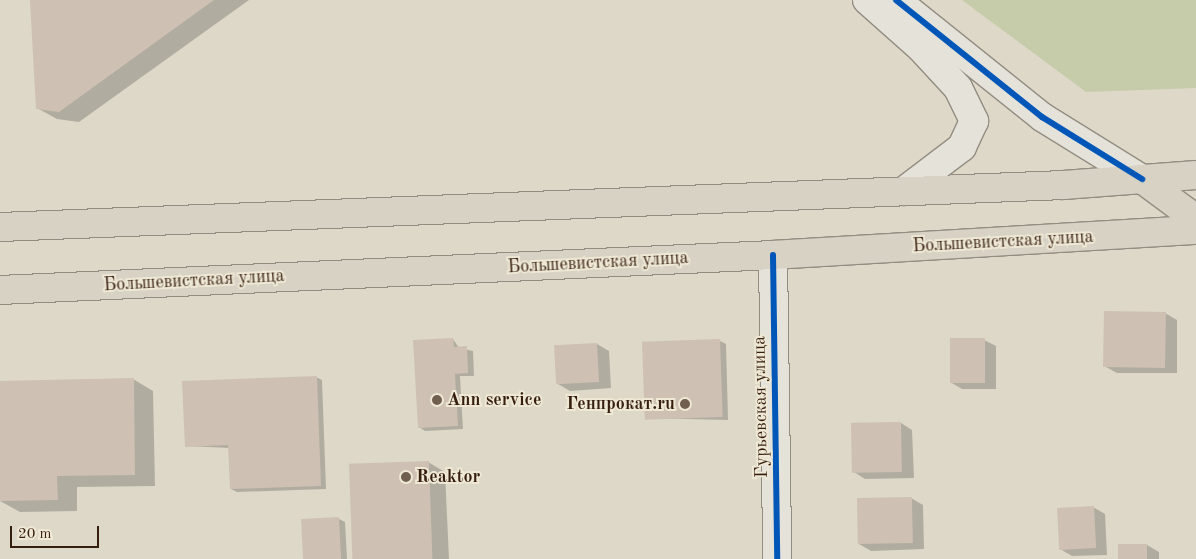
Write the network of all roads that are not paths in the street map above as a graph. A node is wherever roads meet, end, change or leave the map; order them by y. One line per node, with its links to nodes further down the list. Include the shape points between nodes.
1 (866, 0): 5 (street, via 921,48 958,88 974,121 962,147 944,166)
2 (896, 0): 4 (street, via 1042,117)
3 (1196, 174): 4 (main road)
4 (1142, 179): 5 (main road); 6 (main road)
5 (904, 191): 7 (main road)
6 (1196, 219)
7 (0, 228)
8 (1196, 230): 9 (main road, Большевистская улица)
9 (773, 255): 10 (main road, Большевистская улица); 11 (street, Гурьевская улица)
10 (0, 290)
11 (777, 559)

